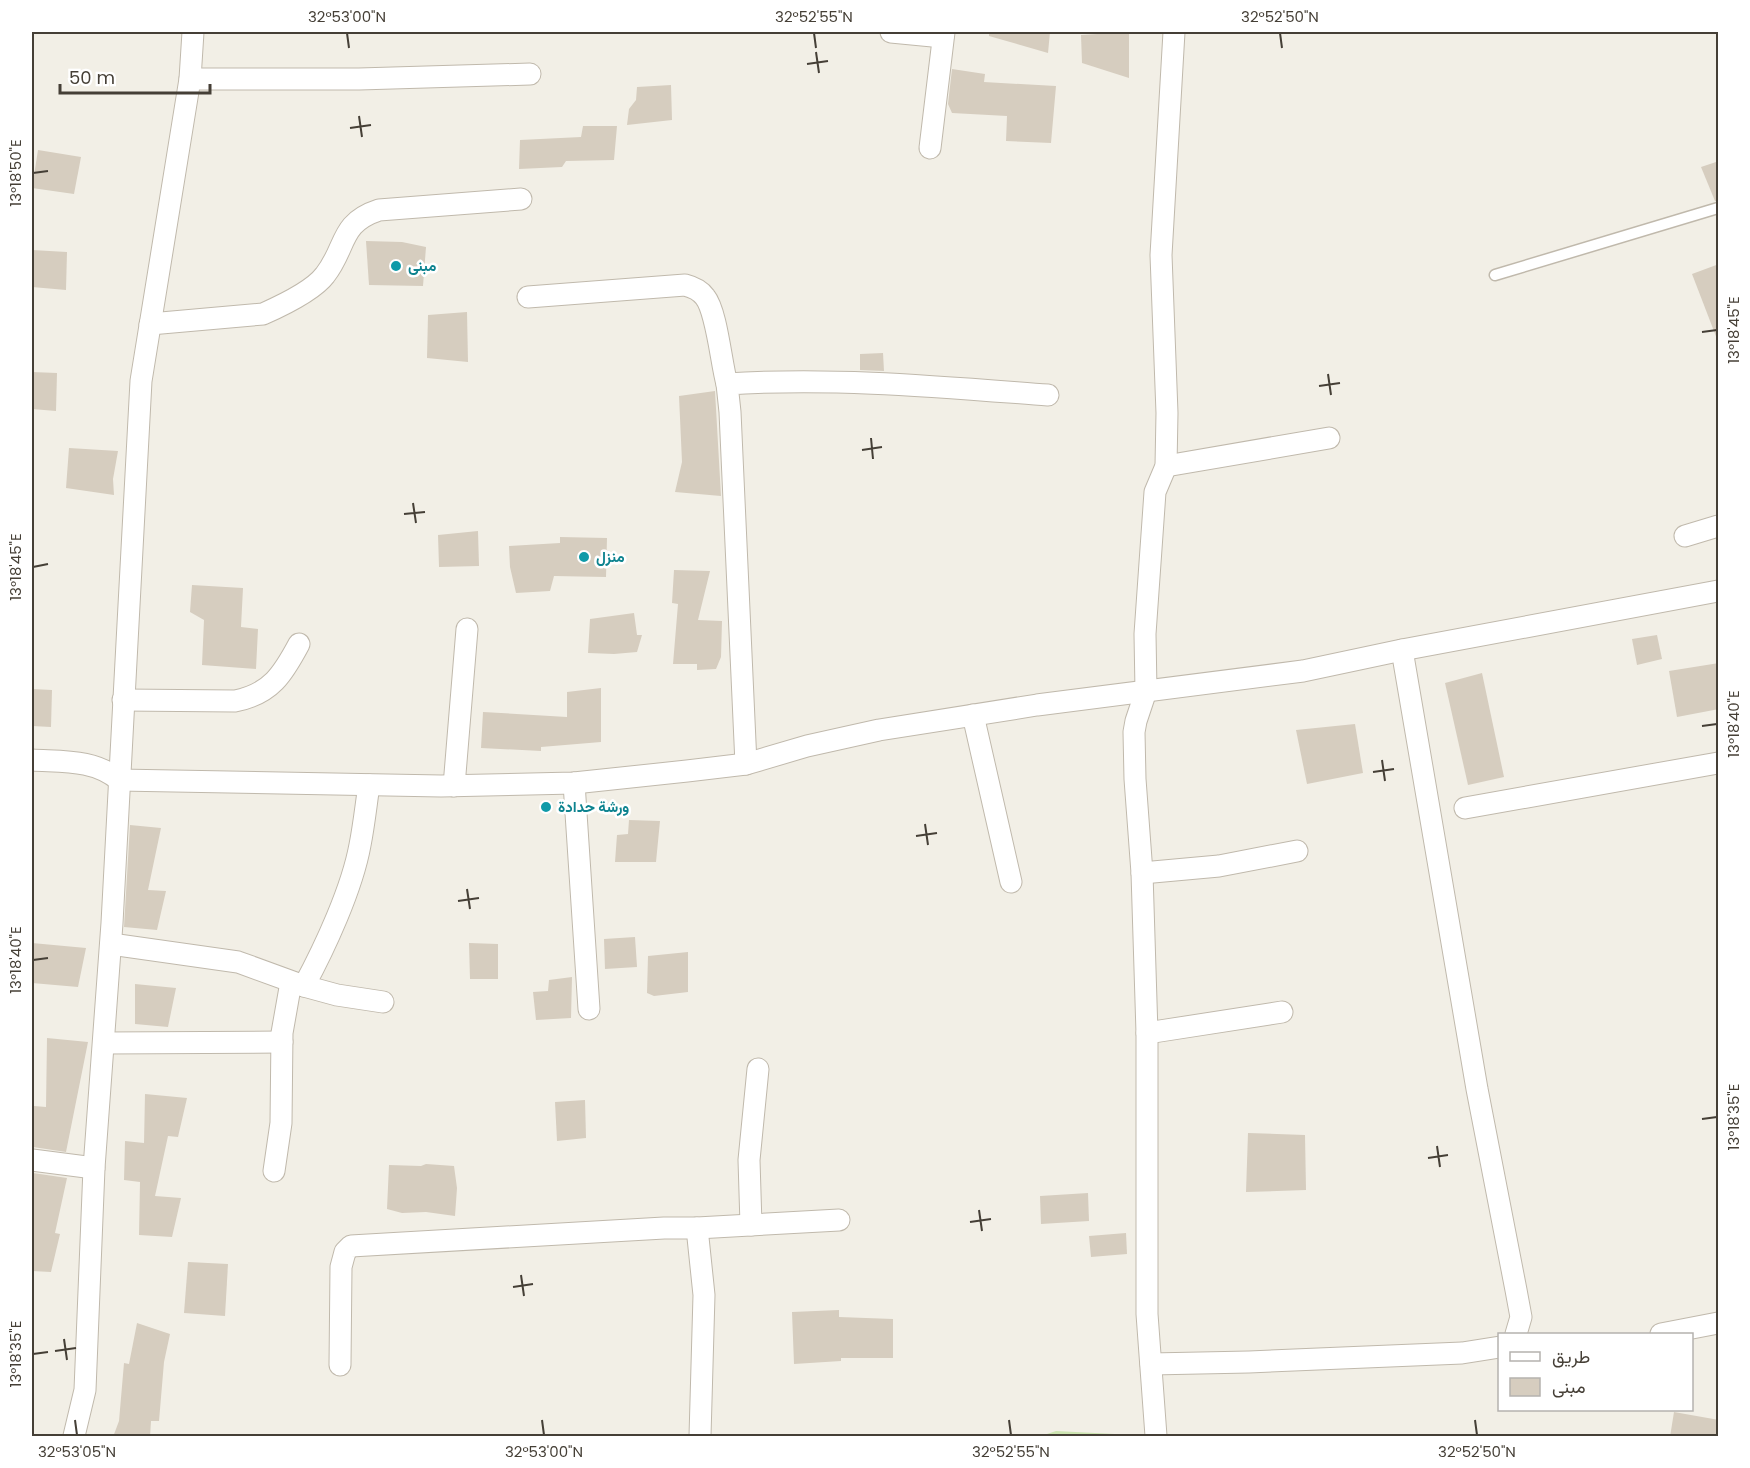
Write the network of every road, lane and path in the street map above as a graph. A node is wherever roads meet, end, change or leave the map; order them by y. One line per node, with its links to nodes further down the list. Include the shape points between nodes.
1 (193, 32): 6 (street)
2 (891, 32): 4 (street)
3 (1174, 32): 16 (street, via 1161,255)
4 (943, 34): 7 (street)
5 (530, 74): 6 (street)
6 (190, 79): 12 (street)
7 (930, 148)
8 (521, 199): 12 (street, via 379,210 364,215 347,232 324,276 278,307 263,314)
9 (1719, 208): 10 (lane)
10 (1495, 275)
11 (528, 297): 13 (street, via 693,287 709,303)
12 (150, 324): 24 (street, via 141,381)
13 (727, 384): 14 (street, via 768,381 917,385); 28 (street)
14 (1048, 395)
15 (1329, 438): 16 (street)
16 (1166, 466): 23 (street, via 1155,492 1145,634)
17 (1719, 526): 18 (street)
18 (1685, 536)
19 (1719, 591): 22 (street)
20 (467, 629): 32 (street)
21 (299, 644): 24 (street, via 272,686 244,699)
22 (1402, 650): 23 (street, via 1304,671); 53 (street, via 1473,1066 1521,1317)
23 (1146, 691): 25 (street); 35 (street, via 1134,732)
24 (123, 700): 29 (street)
25 (973, 715): 28 (street, via 879,730); 36 (street)
26 (32, 760): 29 (street, via 88,764 107,770)
27 (1719, 763): 33 (street)
28 (746, 764): 30 (street)
29 (119, 780): 31 (street); 37 (street)
30 (574, 783): 32 (street); 40 (street)
31 (369, 785): 32 (street); 38 (street, via 360,847 349,882 328,936)
32 (454, 786)
33 (1465, 808)
34 (1297, 851): 35 (street, via 1219,866)
35 (1142, 873): 42 (street)
36 (1011, 882)
37 (111, 944): 38 (street, via 238,962); 44 (street)
38 (297, 984): 39 (street); 43 (street)
39 (383, 1002)
40 (589, 1009)
41 (1282, 1012): 42 (street)
42 (1147, 1033): 56 (street, via 1147,1314)
43 (282, 1042): 44 (street); 48 (street, via 281,1123)
44 (104, 1043): 47 (street)
45 (758, 1069): 50 (street, via 749,1161)
46 (32, 1160): 47 (street)
47 (94, 1168): 58 (street, via 85,1390)
48 (274, 1171)
49 (840, 1220): 50 (street)
50 (751, 1225): 51 (street)
51 (697, 1228): 57 (street, via 351,1246 341,1267); 59 (street, via 704,1295)
52 (1719, 1323): 54 (street)
53 (1517, 1333)
54 (1671, 1333)
55 (1498, 1347): 56 (street, via 1462,1353)
56 (1151, 1364): 60 (street)
57 (340, 1365)
58 (74, 1437)
59 (700, 1437)
60 (1156, 1437)

